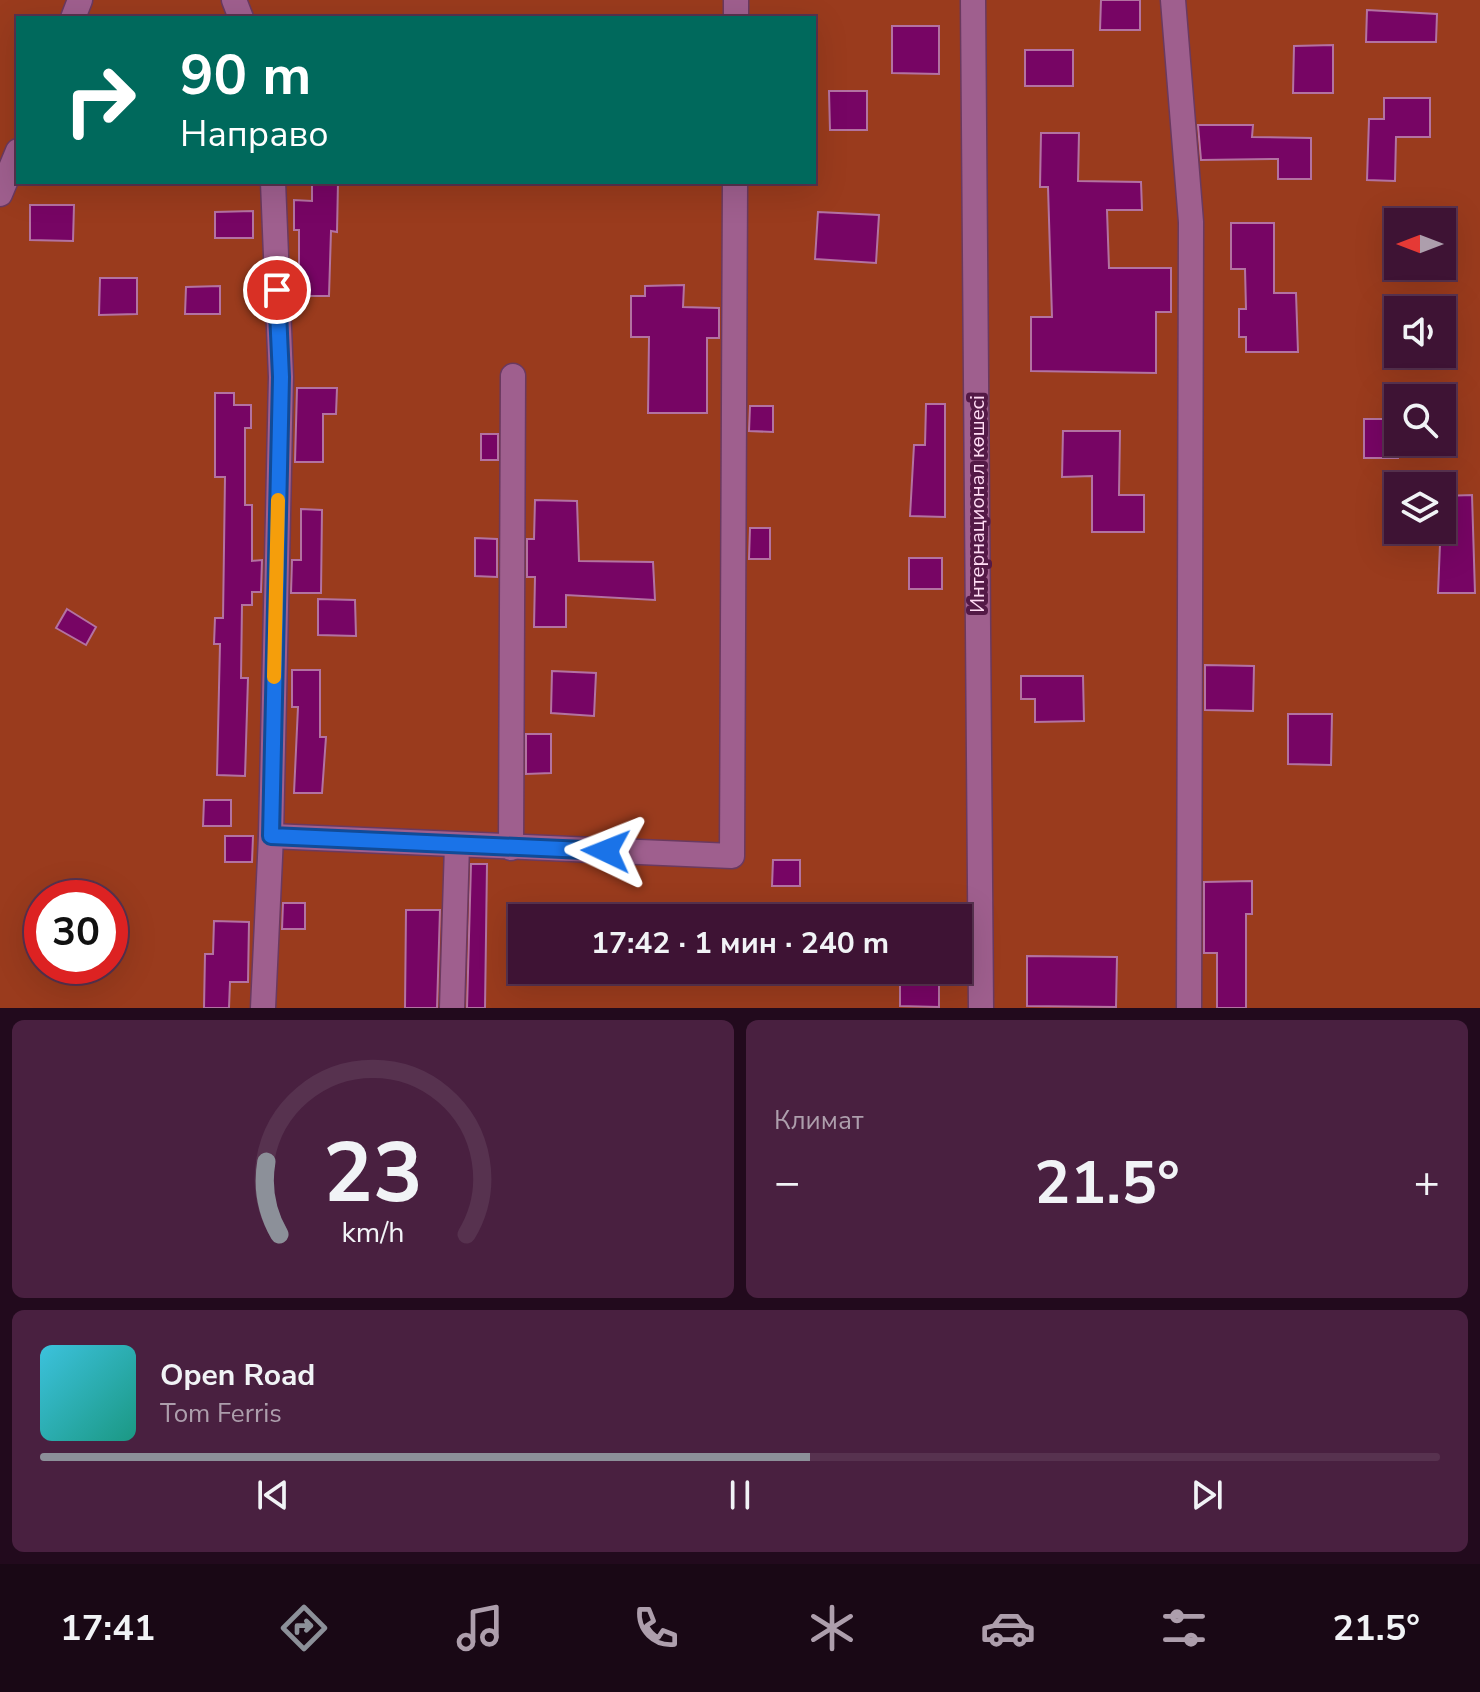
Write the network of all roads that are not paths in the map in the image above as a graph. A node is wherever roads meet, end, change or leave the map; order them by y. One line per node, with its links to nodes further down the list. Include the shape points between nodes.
1 (973, 0): 13 (street, Интернационал көшесі)
2 (1173, 0): 14 (street, via 1191,222)
3 (16, 156): 6 (street)
4 (273, 184): 8 (street, via 281,377)
5 (735, 184): 10 (street, via 732,856)
6 (0, 194)
7 (513, 376): 10 (street)
8 (271, 836): 9 (street); 11 (street)
9 (457, 845): 10 (street); 12 (street)
10 (511, 848)
11 (263, 1008)
12 (452, 1008)
13 (981, 1008)
14 (1189, 1008)

